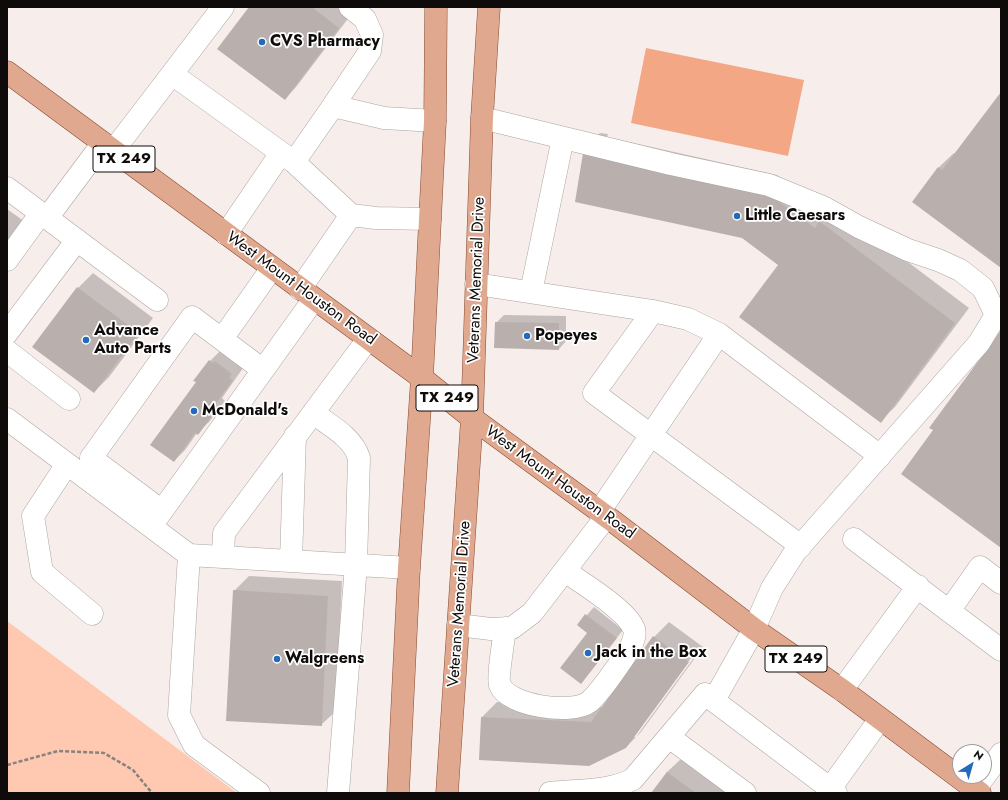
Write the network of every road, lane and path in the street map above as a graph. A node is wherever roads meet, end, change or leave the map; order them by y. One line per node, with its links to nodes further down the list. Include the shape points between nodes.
1 (223, 7): 6 (lane)
2 (350, 7): 7 (lane, via 365,19 372,35 370,51)
3 (436, 7): 9 (main road)
4 (489, 7): 8 (main road, Veterans Memorial Drive)
5 (7, 72): 11 (main road, West Mount Houston Road / TX 249)
6 (172, 74): 11 (lane); 12 (lane)
7 (333, 106): 9 (lane, via 384,118); 12 (lane)
8 (482, 118): 10 (lane); 21 (main road, Veterans Memorial Drive)
9 (435, 121): 16 (main road)
10 (563, 138): 22 (lane); 39 (lane, via 770,184 825,208 908,250 960,270 983,288 996,315 979,343)
11 (108, 147): 15 (lane); 17 (main road, West Mount Houston Road / TX 249)
12 (287, 158): 14 (lane); 17 (lane)
13 (7, 188): 15 (lane)
14 (351, 215): 16 (lane); 23 (lane)
15 (44, 216): 18 (lane); 19 (lane)
16 (430, 219): 32 (main road)
17 (226, 234): 20 (main road, West Mount Houston Road / TX 249)
18 (76, 240): 24 (lane); 26 (lane)
19 (7, 260)
20 (272, 268): 23 (main road, West Mount Houston Road / TX 249); 28 (lane)
21 (476, 284): 22 (lane); 35 (main road, Veterans Memorial Drive)
22 (531, 292): 25 (lane)
23 (307, 294): 29 (main road, West Mount Houston Road / TX 249); 31 (lane)
24 (157, 300)
25 (653, 311): 27 (lane, via 688,320); 38 (lane, via 594,393)
26 (7, 333)
27 (719, 334): 38 (lane); 39 (lane)
28 (222, 339): 31 (lane); 40 (lane, via 192,317)
29 (368, 339): 32 (main road, West Mount Houston Road / TX 249); 34 (lane)
30 (7, 351): 33 (lane)
31 (263, 370): 42 (lane)
32 (422, 378): 35 (main road, West Mount Houston Road / TX 249); 49 (main road)
33 (69, 399)
34 (313, 412): 37 (lane); 48 (lane, via 352,442 357,450 359,458)
35 (472, 418): 41 (main road, West Mount Houston Road / TX 249); 55 (main road, Veterans Memorial Drive)
36 (7, 419): 40 (lane)
37 (296, 436): 46 (lane, via 224,533); 47 (lane)
38 (651, 436): 41 (lane); 44 (lane)
39 (880, 456): 44 (lane)
40 (80, 465): 42 (lane); 54 (lane, via 32,516 42,572)
41 (603, 514): 50 (lane); 57 (main road, West Mount Houston Road / TX 249)
42 (157, 519): 45 (lane)
43 (854, 539): 52 (lane)
44 (801, 546): 57 (lane, via 772,588)
45 (189, 555): 46 (lane); 68 (lane, via 179,714 194,745)
46 (223, 557): 47 (lane)
47 (291, 561): 48 (lane)
48 (356, 565): 49 (lane); 69 (lane)
49 (409, 568): 70 (main road)
50 (565, 571): 56 (lane, via 532,613 512,628); 56 (lane, via 615,607 631,623 635,631 632,645 588,703 573,708 552,707 519,702 505,694 499,684)
51 (1001, 583): 53 (lane, via 980,567)
52 (918, 586): 53 (lane); 59 (lane)
53 (949, 611): 58 (lane)
54 (92, 614)
55 (458, 625): 56 (lane); 71 (main road, Veterans Memorial Drive)
56 (505, 628)
57 (754, 629): 59 (main road, West Mount Houston Road / TX 249); 60 (lane)
58 (1001, 650)
59 (842, 690): 61 (main road, West Mount Houston Road / TX 249)
60 (714, 700): 62 (lane, via 705,694); 66 (lane)
61 (880, 719): 65 (main road, West Mount Houston Road / TX 249); 66 (lane)
62 (669, 737): 72 (lane, via 633,779 622,785); 73 (lane)
63 (1001, 754): 65 (lane)
64 (7, 765): 67 (path, via 58,750 104,753 133,770)
65 (972, 790)
66 (831, 792)
67 (152, 793)
68 (259, 793)
69 (338, 793)
70 (398, 793)
71 (447, 793)
72 (550, 793)
73 (745, 793)

